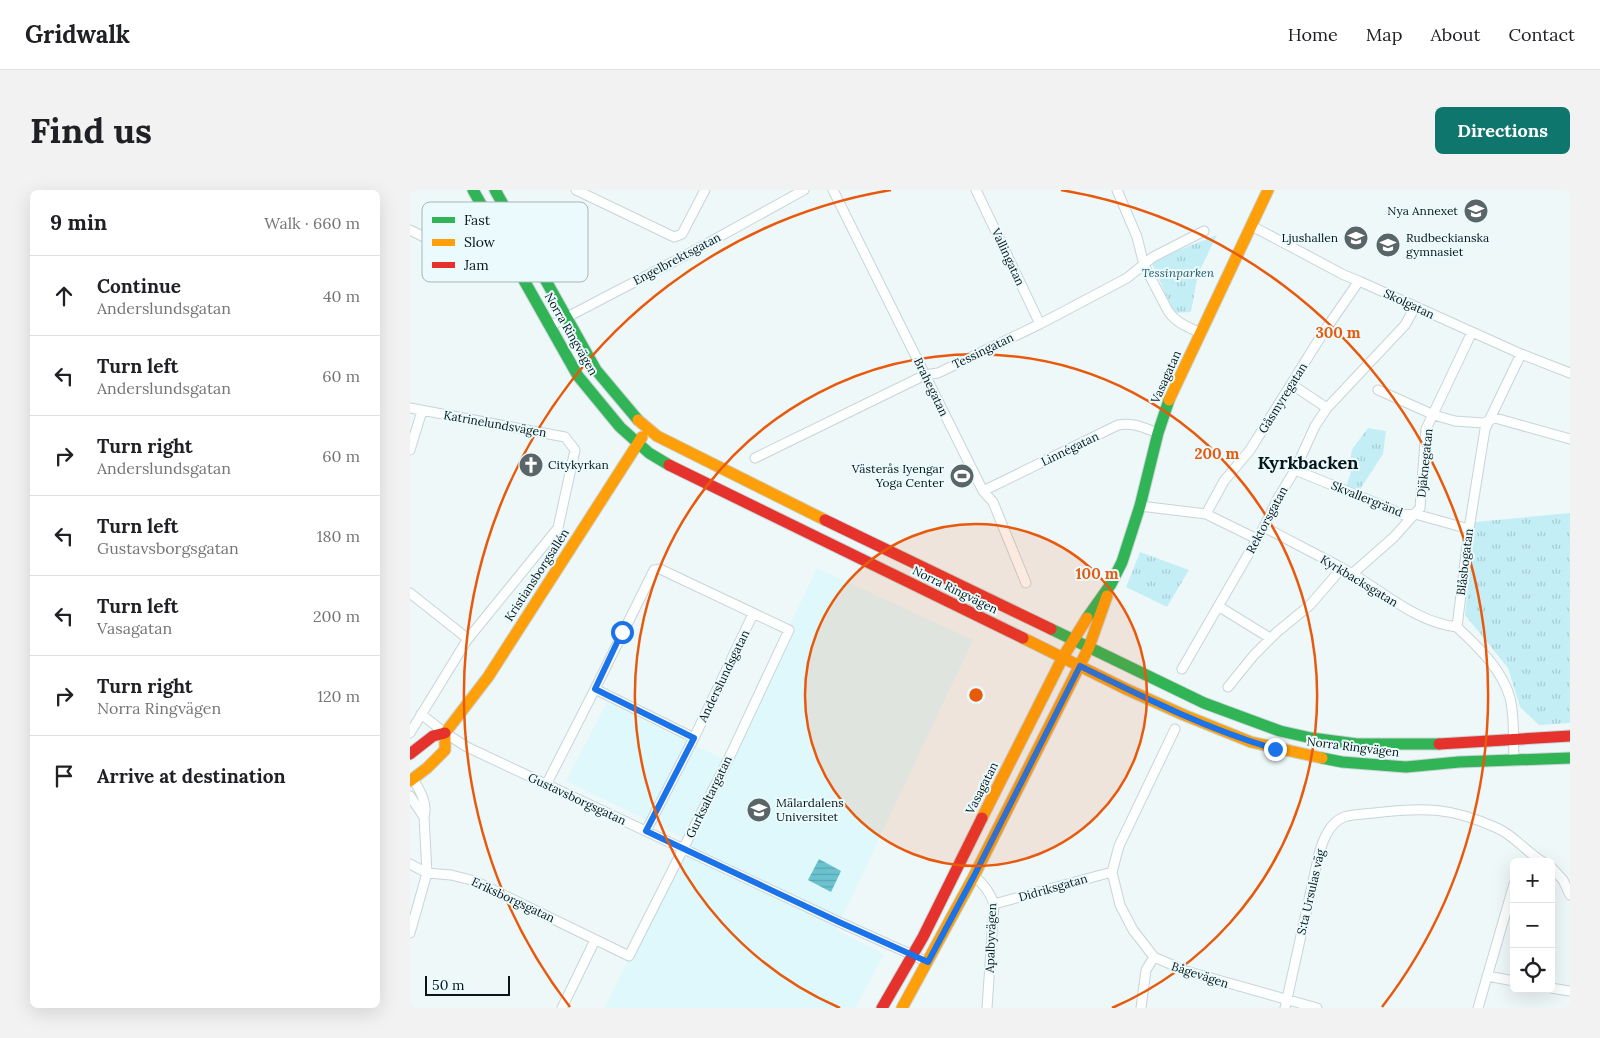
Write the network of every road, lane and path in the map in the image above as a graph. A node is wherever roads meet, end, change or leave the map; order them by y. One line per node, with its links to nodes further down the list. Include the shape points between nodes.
1 (473, 190): 11 (main road, Norra Ringvägen)
2 (495, 190): 12 (main road, Norra Ringvägen)
3 (576, 190): 4 (street, via 673,236 682,234)
4 (705, 190)
5 (804, 190): 23 (street, Engelbrektsgatan)
6 (833, 190): 30 (street, Brahegatan)
7 (976, 190): 24 (street, Vallingatan)
8 (1117, 190): 18 (street, via 1137,237)
9 (1257, 190): 13 (street)
10 (1268, 190): 13 (main road, Vasagatan)
11 (480, 202)
12 (502, 202)
13 (1262, 202): 14 (main road, Vasagatan)
14 (1252, 226): 19 (street, Skolgatan); 27 (main road, Vasagatan)
15 (410, 230): 17 (street)
16 (1204, 231): 18 (street, Tessingatan, via 1153,256)
17 (422, 236)
18 (1144, 265): 24 (street, Tessingatan, via 1127,278); 27 (street, via 1172,317)
19 (1359, 281): 22 (street, Skolgatan); 31 (street, Gåsmyregatan)
20 (525, 282): 25 (main road, Norra Ringvägen)
21 (547, 282): 23 (main road, Norra Ringvägen)
22 (1414, 306): 26 (street, Skolgatan); 34 (street, Rektorsgatan, via 1405,325)
23 (567, 317): 25 (street, Engelbrektsgatan); 38 (main road, Norra Ringvägen, via 596,370)
24 (1040, 324): 30 (street, Tessingatan, via 938,373)
25 (550, 326): 41 (main road, Norra Ringvägen, via 578,376 620,428)
26 (1472, 332): 28 (street, Skolgatan); 36 (street, Djäknegatan)
27 (1201, 333): 39 (main road, Vasagatan, via 1172,393)
28 (1521, 354): 29 (street, Skolgatan); 37 (street, Blåsbogatan)
29 (1570, 373)
30 (925, 375): 44 (street, Tessingatan); 46 (street, Brahegatan)
31 (1291, 384): 34 (street); 48 (street, Gåsmyregatan, via 1250,450 1224,481)
32 (1378, 390): 36 (street)
33 (410, 408): 35 (street, Katrinelundsvägen)
34 (1327, 408): 45 (street, Rektorsgatan)
35 (422, 411): 42 (street); 43 (street, Katrinelundsvägen, via 565,437)
36 (1434, 414): 37 (street, via 1455,421); 49 (street, Djäknegatan, via 1426,429 1420,508)
37 (1489, 421): 40 (street, via 1495,418); 51 (street, Blåsbogatan, via 1480,454)
38 (648, 428): 41 (main road, Kristiansborgsallén); 64 (main road, Norra Ringvägen, via 670,443 762,490)
39 (1158, 434): 46 (street, Linnégatan, via 1136,425 1118,425); 47 (main road, Vasagatan)
40 (1570, 439)
41 (638, 443): 66 (main road, Norra Ringvägen, via 678,470); 74 (main road, Kristiansborgsallén, via 488,677)
42 (410, 450)
43 (575, 450): 63 (street, Kristiansborgsallén, via 558,528)
44 (755, 458)
45 (1295, 470): 49 (street, Skvallergränd, via 1404,516); 50 (street, Rektorsgatan)
46 (983, 491): 55 (street, Brahegatan, via 993,502)
47 (1140, 506): 48 (street); 56 (main road, Vasagatan, via 1128,547)
48 (1206, 514): 52 (street)
49 (1416, 514): 51 (street, Skvallergränd); 54 (street, Djäknegatan)
50 (1264, 527): 52 (street, Rektorsgatan); 53 (street, Kyrkbacksgatan)
51 (1469, 529): 60 (street, Blåsbogatan)
52 (1257, 539): 58 (street, Rektorsgatan)
53 (1342, 568): 54 (street, Kyrkbacksgatan); 62 (street, via 1310,605)
54 (1352, 574): 60 (street, Kyrkbacksgatan, via 1390,600 1436,623)
55 (1026, 583)
56 (1111, 584): 64 (main road, Vasagatan); 65 (main road, Vasagatan)
57 (410, 593): 63 (street)
58 (1218, 606): 62 (street); 68 (street, Rektorsgatan)
59 (753, 614): 61 (street, Anderslundsgatan); 70 (street, Anderslundsgatan, via 660,569 654,570); 76 (street, Anderslundsgatan)
60 (1457, 627): 77 (street, via 1504,681 1510,700)
61 (789, 630): 87 (street, Gurksaltargatan)
62 (1270, 638): 69 (street)
63 (468, 639): 71 (street, Kristiansborgsallén)
64 (1072, 639): 65 (main road, Norra Ringvägen); 66 (main road, Vasagatan)
65 (1090, 647): 67 (main road, Vasagatan); 77 (main road, Norra Ringvägen, via 1204,703 1297,735 1356,744 1402,745)
66 (1063, 657): 67 (main road, Norra Ringvägen); 99 (main road, Vasagatan)
67 (1080, 666): 80 (main road, Norra Ringvägen, via 1228,733 1305,755 1342,762 1406,767); 93 (main road, Vasagatan)
68 (1182, 669)
69 (1228, 687)
70 (595, 689): 76 (street, Anderslundsgatan); 82 (street, Anderslundsgatan)
71 (421, 714): 73 (street, Kristiansborgsallén); 74 (street)
72 (1175, 729): 91 (street, Bågevägen, via 1119,846)
73 (410, 733)
74 (445, 733): 78 (main road, Kristiansborgsallén, via 432,736); 81 (main road, Kristiansborgsallén, via 445,750); 82 (street, Gustavsborgsgatan)
75 (1570, 736): 77 (main road, Norra Ringvägen)
76 (694, 738): 86 (street, Anderslundsgatan)
77 (1513, 739): 80 (street)
78 (410, 754)
79 (1570, 758): 80 (main road, Norra Ringvägen)
80 (1514, 761)
81 (411, 780): 85 (street, via 419,789 426,808)
82 (546, 785): 86 (street, Gustavsborgsgatan)
83 (410, 796): 85 (street)
84 (410, 808): 85 (street)
85 (422, 814): 92 (street)
86 (646, 831): 87 (street, Gustavsborgsgatan)
87 (684, 848): 98 (street, Gurksaltargatan, via 629,956); 99 (street, Gustavsborgsgatan)
88 (1535, 858): 106 (street, S:ta Ursulas väg, via 1514,837 1498,828 1448,811 1426,809 1343,817 1332,826 1319,854)
89 (410, 864): 92 (street)
90 (1555, 871): 94 (street)
91 (1112, 872): 96 (street, Didriksgatan); 100 (street, Bågevägen, via 1120,905 1133,930)
92 (427, 873): 97 (street); 98 (street, Eriksborgsgatan, via 475,881)
93 (974, 876): 96 (street, Apalbyvägen, via 990,893); 101 (main road, Vasagatan)
94 (1570, 894)
95 (1510, 898): 102 (street)
96 (994, 904): 110 (street, Apalbyvägen)
97 (410, 933)
98 (595, 940): 107 (street)
99 (912, 955): 101 (street, Gustavsborgsgatan); 108 (main road, Vasagatan)
100 (1154, 958): 106 (street, Bågevägen); 111 (street, via 1146,970)
101 (928, 962): 109 (main road, Vasagatan)
102 (1488, 976): 103 (street); 113 (street)
103 (1510, 980)
104 (1555, 989): 105 (street)
105 (1569, 991)
106 (1286, 1004): 112 (street, Bågevägen)
107 (562, 1008)
108 (882, 1008)
109 (902, 1008)
110 (987, 1008)
111 (1141, 1008)
112 (1317, 1008)
113 (1478, 1008)

